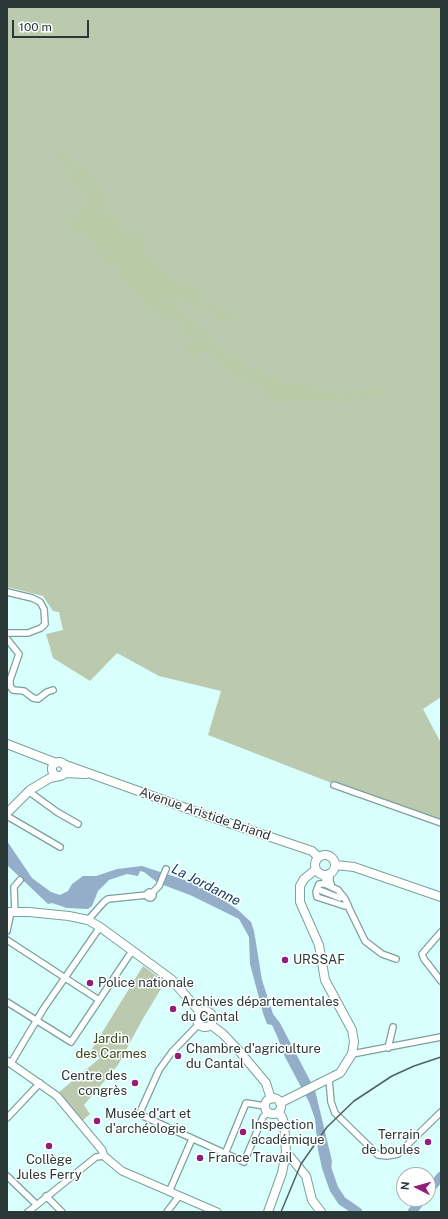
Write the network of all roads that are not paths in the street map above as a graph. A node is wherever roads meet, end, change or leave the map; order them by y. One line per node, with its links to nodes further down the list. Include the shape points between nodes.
1 (7, 592): 2 (street, via 40,602 44,609 45,624 28,633)
2 (7, 633)
3 (7, 639): 4 (street, via 19,654 10,680 13,690 24,691 38,699)
4 (53, 690)
5 (7, 744): 6 (main road, Avenue Aristide Briand)
6 (57, 770): 8 (main road); 8 (main road, via 50,778); 13 (main road, Avenue Aristide Briand, via 91,774 312,851)
7 (334, 785): 11 (street)
8 (26, 791): 9 (main road); 9 (main road); 10 (street)
9 (7, 810): 12 (street)
10 (78, 824)
11 (441, 824)
12 (60, 847)
13 (318, 857): 14 (main road, via 327,854 333,858); 16 (main road, via 314,863)
14 (335, 865): 17 (main road); 23 (main road, via 354,867)
15 (166, 869): 26 (street, via 159,886 150,894 108,899)
16 (318, 872): 17 (main road); 19 (street, via 325,878); 44 (main road, via 304,879 300,886 300,902 320,945 327,985 352,1030)
17 (330, 873): 20 (street)
18 (20, 880): 25 (street, via 14,886)
19 (325, 884): 20 (street); 21 (street, via 318,884)
20 (332, 887): 22 (street)
21 (317, 889): 22 (street, via 340,898); 24 (street, via 318,897 345,906)
22 (341, 894): 24 (street)
23 (441, 897)
24 (348, 904): 32 (street, via 365,941 382,954)
25 (10, 912): 26 (main road, via 69,916); 28 (street)
26 (88, 920): 27 (main road)
27 (100, 927): 31 (main road); 33 (street)
28 (8, 929)
29 (441, 932): 34 (street, via 422,954)
30 (7, 940): 33 (street)
31 (132, 951): 35 (street); 37 (main road, via 171,979)
32 (396, 959)
33 (66, 977): 35 (street); 38 (street)
34 (441, 982)
35 (99, 1000): 38 (street, via 71,1042)
36 (7, 1002): 38 (street)
37 (200, 1012): 39 (main road, via 197,1017); 40 (main road, via 207,1011 211,1014)
38 (37, 1020): 45 (street)
39 (198, 1025): 40 (main road, via 206,1028); 53 (street, via 162,1064 141,1110 143,1116)
40 (211, 1026): 48 (main road, via 223,1034 266,1083)
41 (393, 1027): 43 (street)
42 (441, 1037): 43 (street)
43 (388, 1048): 44 (street)
44 (352, 1054): 46 (main road, via 340,1073)
45 (9, 1062): 47 (street)
46 (329, 1079): 49 (main road); 51 (street, via 330,1102 335,1113 378,1155 398,1154)
47 (40, 1084): 52 (street); 56 (street, via 57,1096 102,1150)
48 (271, 1099): 49 (main road, via 276,1099); 50 (main road, via 268,1100)
49 (280, 1103): 50 (main road, via 280,1107)
50 (271, 1111): 54 (main road, via 282,1117); 55 (street, via 264,1117 244,1162); 55 (street, via 246,1103); 57 (main road, via 280,1124)
51 (441, 1112)
52 (7, 1118)
53 (192, 1139): 55 (street); 59 (street)
54 (286, 1152): 57 (main road); 68 (main road, via 306,1176 312,1200)
55 (225, 1154)
56 (104, 1156): 59 (street, via 122,1172); 60 (street, via 96,1157)
57 (283, 1168): 63 (main road)
58 (7, 1176): 62 (street)
59 (169, 1192): 61 (street)
60 (46, 1196): 62 (street); 65 (street)
61 (179, 1196): 66 (street); 67 (street)
62 (36, 1204): 64 (street)
63 (268, 1210)
64 (28, 1212)
65 (62, 1212)
66 (167, 1212)
67 (215, 1212)
68 (321, 1212)

